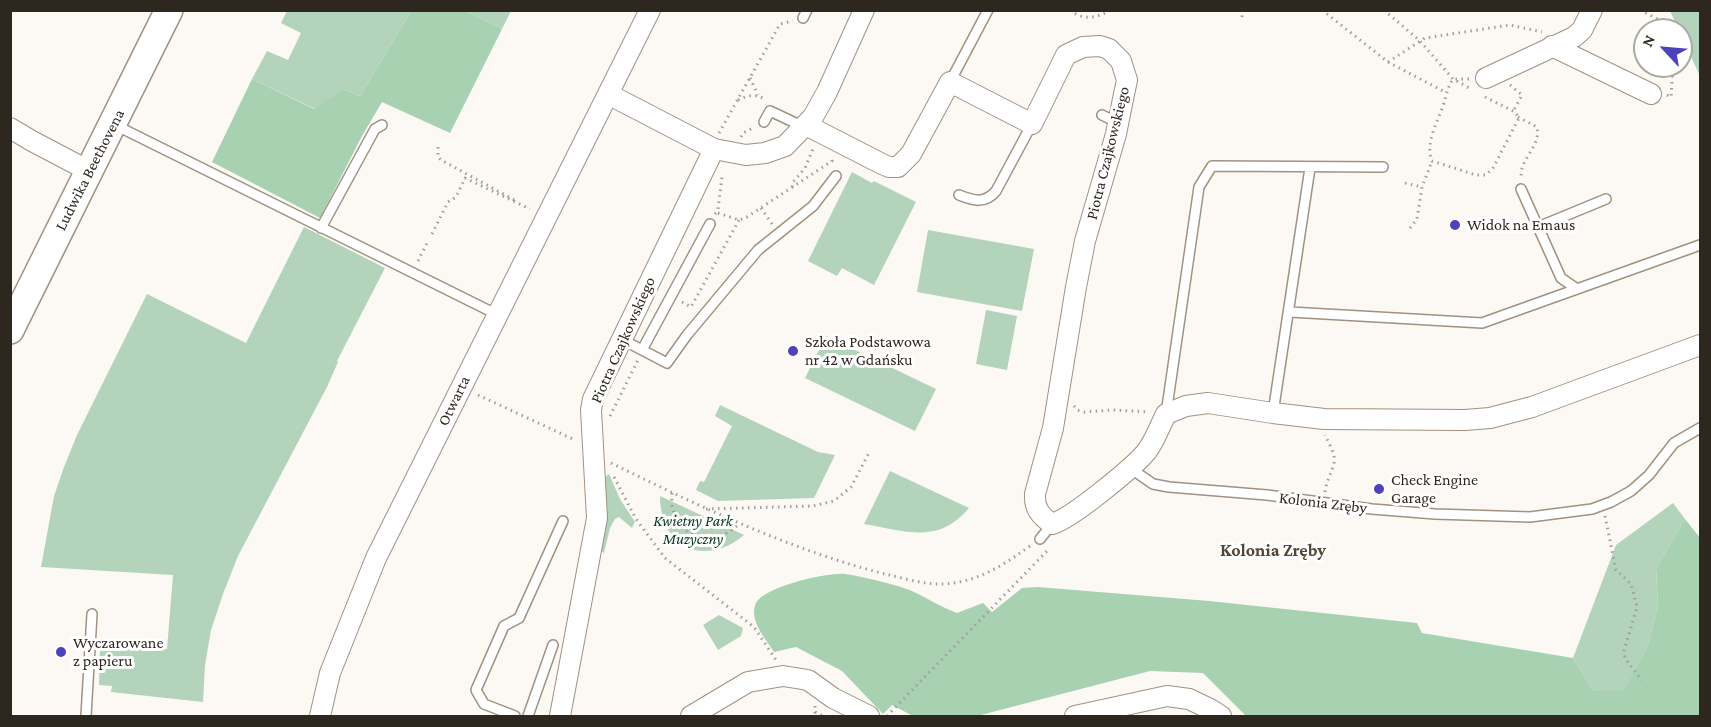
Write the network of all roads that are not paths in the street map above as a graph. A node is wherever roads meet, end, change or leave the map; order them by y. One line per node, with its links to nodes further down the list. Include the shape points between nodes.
1 (169, 10): 13 (street, Ludwika Beethovena)
2 (650, 10): 9 (street, Otwarta)
3 (864, 10): 15 (street, via 827,92)
4 (988, 10): 7 (lane)
5 (1592, 10): 6 (street, via 1582,30)
6 (1552, 46): 8 (street); 10 (street)
7 (950, 82): 12 (street); 15 (street, via 911,154 898,167 882,164)
8 (1480, 88)
9 (608, 94): 17 (street); 31 (street, Otwarta)
10 (1651, 94)
11 (764, 122): 15 (lane, via 770,111)
12 (1032, 123): 23 (lane, via 991,197 977,201); 39 (street, Piotra Czajkowskiego, via 1066,55 1090,46 1109,49 1121,61 1127,80 1110,119 1053,428 1035,501 1046,531)
13 (113, 124): 20 (street, Ludwika Beethovena); 27 (lane)
14 (382, 125): 27 (lane, via 375,129)
15 (805, 126): 17 (street, via 785,146 765,153 746,155)
16 (10, 128): 20 (street)
17 (712, 148): 33 (street, Piotra Czajkowskiego)
18 (1383, 167): 19 (lane)
19 (1310, 168): 30 (lane); 37 (lane, via 1212,166 1199,187)
20 (89, 171): 32 (street, Ludwika Beethovena)
21 (836, 176): 35 (lane, via 813,206 758,250 667,363)
22 (1521, 189): 26 (lane)
23 (959, 195)
24 (1606, 199): 26 (lane)
25 (710, 224): 35 (lane)
26 (1538, 227): 29 (lane, via 1561,278)
27 (321, 228): 31 (lane)
28 (1701, 245): 29 (lane)
29 (1577, 289): 30 (lane, via 1482,323)
30 (1290, 312): 36 (lane)
31 (498, 315): 44 (street, Otwarta, via 376,558 330,673)
32 (10, 330)
33 (621, 339): 35 (lane); 47 (street, Piotra Czajkowskiego, via 591,410 597,518)
34 (1701, 345): 36 (street, via 1532,407 1490,418 1324,419)
35 (642, 350)
36 (1273, 413): 37 (street, via 1208,403)
37 (1166, 414): 39 (street, via 1147,451)
38 (1701, 428): 39 (lane, Kolonia Zręby, via 1674,443 1631,491 1592,509 1530,517 1435,514 1169,488 1153,484)
39 (1130, 468)
40 (563, 521): 45 (lane, via 519,618 504,626 476,690 484,704)
41 (92, 614): 43 (lane)
42 (552, 645): 46 (lane)
43 (86, 717)
44 (320, 717)
45 (515, 717)
46 (528, 717)
47 (560, 717)
48 (691, 717): 49 (street, via 748,682 783,676 808,680)
49 (869, 717)
50 (1075, 717): 51 (street, via 1167,696 1189,699)
51 (1221, 717)

